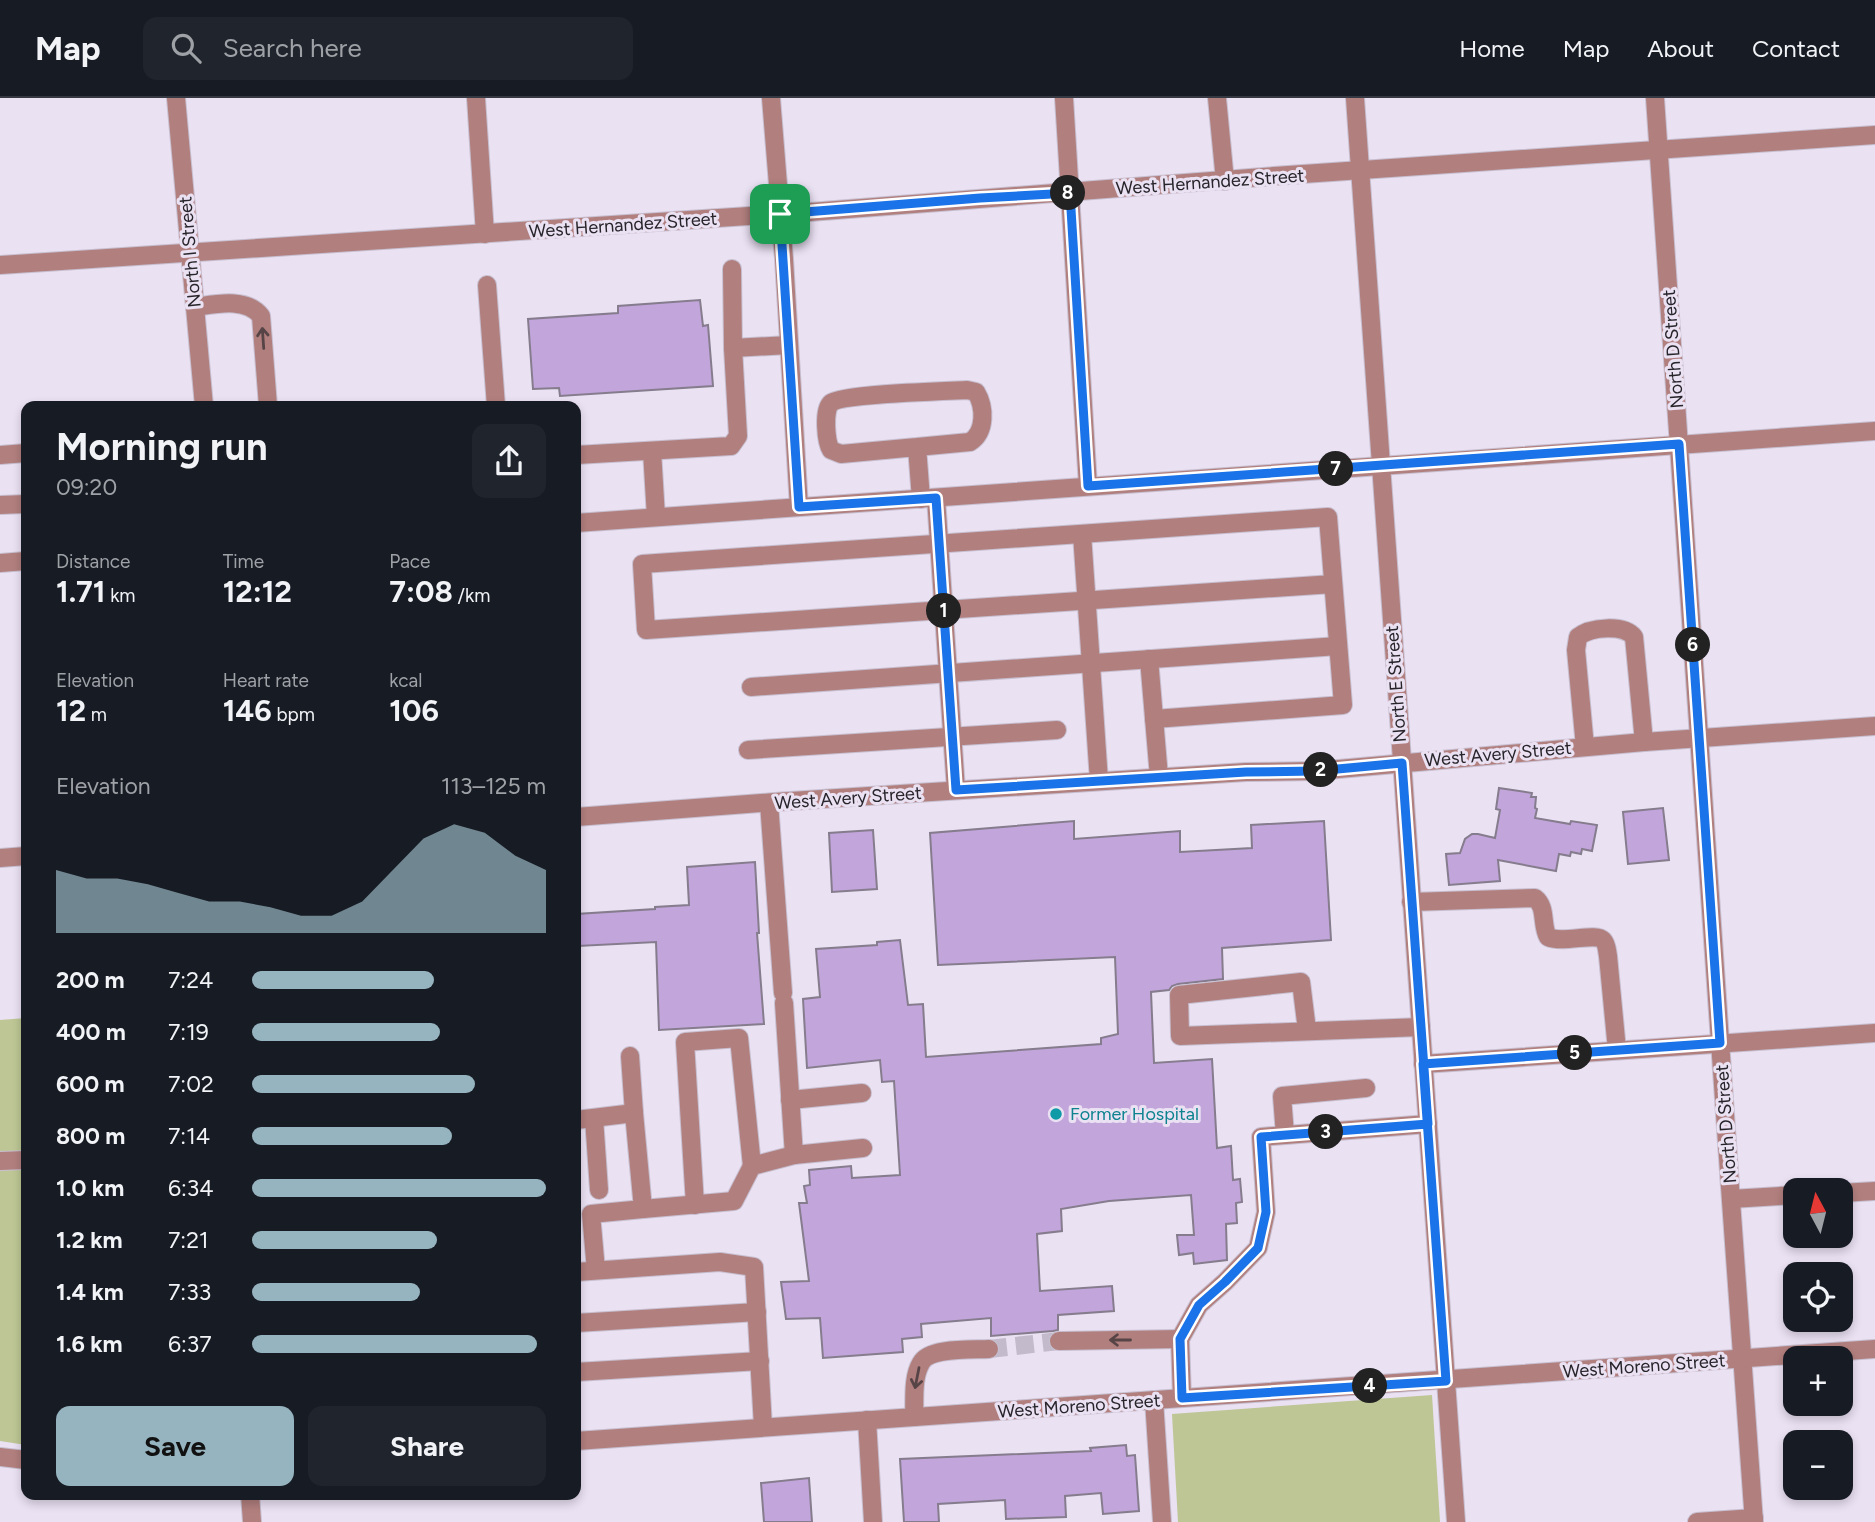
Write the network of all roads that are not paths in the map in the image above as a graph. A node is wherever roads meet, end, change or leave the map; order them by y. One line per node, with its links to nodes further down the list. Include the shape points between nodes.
1 (176, 98): 15 (street, North I Street)
2 (476, 98): 14 (street)
3 (771, 98): 13 (street)
4 (1064, 98): 12 (street)
5 (1217, 98): 11 (street)
6 (1355, 98): 10 (street, North E Street)
7 (1656, 98): 9 (street, North D Street)
8 (1875, 135): 9 (street, West Hernandez Street)
9 (1659, 150): 10 (street, West Hernandez Street); 26 (street, North D Street)
10 (1360, 171): 11 (street, West Hernandez Street); 32 (street, North E Street)
11 (1225, 181): 12 (street, West Hernandez Street)
12 (1070, 193): 13 (street, West Hernandez Street); 33 (street)
13 (780, 214): 14 (street, West Hernandez Street); 20 (street)
14 (485, 234): 15 (street, West Hernandez Street)
15 (191, 253): 16 (street, West Hernandez Street); 19 (street, North I Street)
16 (0, 265)
17 (732, 269): 21 (street)
18 (487, 285): 24 (street)
19 (195, 307): 22 (street, North I Street); 23 (street, one-way to 19, via 261,316 247,306)
20 (789, 345): 21 (street); 37 (street)
21 (733, 348): 28 (street, via 738,436 731,446)
22 (204, 401)
23 (268, 401)
24 (496, 401)
25 (1875, 431): 26 (street)
26 (1679, 444): 32 (street); 56 (street, North D Street)
27 (917, 447): 27 (street, via 975,439 983,423 976,392 858,397 828,406 831,450 841,454); 34 (street)
28 (652, 451): 31 (street); 38 (street)
29 (21, 453): 30 (street)
30 (0, 455)
31 (581, 455)
32 (1381, 466): 33 (street); 60 (street, North E Street)
33 (1088, 486): 34 (street)
34 (929, 498): 37 (street); 41 (street)
35 (21, 504): 36 (street)
36 (0, 505)
37 (799, 507): 38 (street)
38 (656, 517): 39 (street)
39 (581, 523)
40 (1082, 534): 41 (street); 44 (street, via 1328,517); 45 (street)
41 (939, 544): 46 (street); 46 (street, via 642,564 646,630)
42 (21, 561): 43 (street)
43 (0, 563)
44 (1333, 584): 45 (street); 47 (street)
45 (1086, 600): 46 (street); 49 (street)
46 (944, 610): 50 (street)
47 (1338, 646): 48 (street); 52 (street, via 1343,705)
48 (1149, 659): 49 (street); 52 (street)
49 (1091, 663): 50 (street); 62 (street)
50 (948, 674): 51 (street); 55 (street)
51 (751, 687)
52 (1154, 719): 61 (street)
53 (1875, 726): 56 (street, West Avery Street)
54 (1057, 730): 55 (street)
55 (953, 737): 59 (street); 63 (street)
56 (1700, 738): 57 (street, West Avery Street); 72 (street, North D Street)
57 (1644, 741): 58 (street, West Avery Street); 58 (street, via 1634,637 1620,628 1590,630 1578,637 1576,650)
58 (1585, 747): 60 (street, West Avery Street)
59 (748, 750)
60 (1402, 763): 61 (street, West Avery Street); 68 (street, North E Street)
61 (1159, 777): 62 (street, West Avery Street)
62 (1099, 781): 63 (street, West Avery Street)
63 (956, 790): 64 (street, West Avery Street)
64 (768, 803): 65 (street, West Avery Street); 78 (street)
65 (581, 817)
66 (21, 856): 67 (street)
67 (0, 858)
68 (1411, 902): 69 (street, North E Street); 73 (street, via 1535,898 1540,901 1548,937 1603,939)
69 (1421, 1027): 70 (street); 75 (street, North E Street)
70 (1307, 1030): 70 (street, via 1180,1035 1179,995 1301,982)
71 (1875, 1033): 72 (street)
72 (1720, 1043): 73 (street); 92 (street, North D Street)
73 (1617, 1050): 75 (street)
74 (630, 1056): 79 (street)
75 (1423, 1064): 81 (street, North E Street)
76 (1366, 1088): 82 (street, via 1282,1096)
77 (862, 1093): 78 (street)
78 (790, 1100): 84 (street)
79 (634, 1114): 80 (street); 94 (street)
80 (585, 1119): 88 (street)
81 (1428, 1124): 82 (street); 106 (street, North E Street)
82 (1285, 1135): 99 (street, via 1261,1137 1266,1212 1258,1248 1199,1305)
83 (863, 1148): 84 (street)
84 (794, 1155): 87 (street)
85 (21, 1160): 86 (street)
86 (0, 1161)
87 (752, 1166): 93 (street, via 734,1201); 93 (street, via 739,1038 685,1042)
88 (599, 1190)
89 (1875, 1191): 90 (street)
90 (1853, 1192)
91 (1783, 1196): 92 (street)
92 (1731, 1199): 103 (street, North D Street)
93 (695, 1205): 94 (street)
94 (643, 1209): 95 (street, via 591,1214)
95 (596, 1270): 96 (street); 97 (street, via 720,1262 754,1267)
96 (581, 1272)
97 (757, 1312): 98 (street); 104 (street)
98 (581, 1323)
99 (1180, 1339): 100 (street, one-way to 100); 107 (street)
100 (1059, 1341)
101 (989, 1349): 109 (street, one-way to 109, via 951,1350 929,1355 921,1362)
102 (1875, 1349): 103 (street, West Moreno Street)
103 (1743, 1359): 106 (street, West Moreno Street); 116 (street, North D Street)
104 (760, 1361): 105 (street); 111 (street)
105 (581, 1372)
106 (1446, 1381): 107 (street, West Moreno Street); 120 (street, North E Street)
107 (1182, 1398): 108 (street, West Moreno Street)
108 (1154, 1400): 109 (street, West Moreno Street); 119 (street)
109 (914, 1418): 110 (street, West Moreno Street)
110 (867, 1420): 111 (street, West Moreno Street); 118 (street)
111 (763, 1427): 112 (street, West Moreno Street)
112 (581, 1439)
113 (0, 1458): 114 (street)
114 (21, 1460)
115 (250, 1500): 117 (street)
116 (1754, 1520): 121 (street)
117 (252, 1522)
118 (873, 1522)
119 (1162, 1522)
120 (1456, 1522)
121 (1697, 1522)

